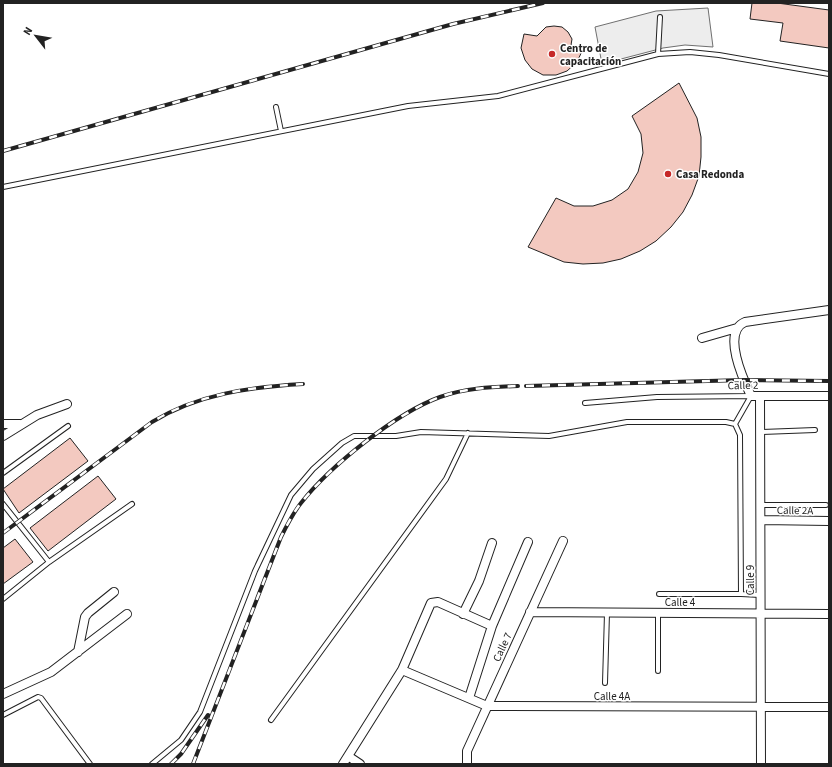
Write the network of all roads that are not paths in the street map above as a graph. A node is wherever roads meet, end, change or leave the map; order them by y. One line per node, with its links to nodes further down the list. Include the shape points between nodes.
1 (660, 17): 2 (lane)
2 (658, 54): 3 (lane, via 719,54); 5 (lane, via 498,96 408,106)
3 (829, 74)
4 (276, 107): 5 (lane)
5 (281, 131): 6 (lane)
6 (3, 187)
7 (829, 310): 8 (street, via 745,322)
8 (737, 328): 9 (street); 10 (street, via 735,348 740,371)
9 (702, 338)
10 (756, 396): 11 (street, Calle 2); 12 (lane, Calle 2, via 657,397); 16 (lane); 19 (street, Calle 9)
11 (829, 396)
12 (585, 403)
13 (67, 404): 15 (street)
14 (3, 424): 15 (street)
15 (20, 424): 21 (street)
16 (735, 424): 20 (lane, via 627,422 549,436); 35 (lane, via 740,436)
17 (68, 426): 22 (lane)
18 (815, 430): 19 (lane)
19 (760, 432): 25 (street, Calle 9)
20 (468, 433): 56 (lane, via 446,479); 59 (lane, via 421,432 396,436 354,436 342,443 313,469 290,495 280,515 255,571 200,712 181,740)
21 (3, 436)
22 (3, 473)
23 (3, 504): 32 (lane)
24 (132, 504): 32 (lane)
25 (760, 505): 26 (lane); 27 (street, Calle 9)
26 (826, 505)
27 (760, 520): 28 (street, Calle 2A); 36 (street, Calle 9)
28 (829, 521)
29 (563, 541): 38 (street, Calle 7)
30 (528, 542): 45 (street)
31 (492, 543): 42 (street, via 479,581)
32 (49, 562): 37 (lane)
33 (114, 592): 46 (street, via 85,617)
34 (659, 594): 35 (lane)
35 (741, 594): 36 (lane)
36 (761, 595): 43 (street, Calle 9)
37 (3, 599)
38 (530, 612): 39 (street, Calle 4); 52 (street, Calle 7)
39 (607, 612): 40 (street, Calle 4); 49 (lane)
40 (658, 613): 43 (street, Calle 4); 48 (lane)
41 (127, 614): 46 (street)
42 (463, 614): 45 (street); 47 (street, via 438,602 431,603)
43 (761, 614): 44 (street, Calle 4); 53 (street, Calle 9)
44 (829, 614)
45 (492, 626): 51 (street)
46 (78, 652): 50 (street, via 46,675)
47 (402, 670): 51 (street, Calle 4A); 57 (street)
48 (658, 670)
49 (605, 683)
50 (3, 694)
51 (469, 698): 52 (street, Calle 4A)
52 (487, 706): 53 (street, Calle 4A); 62 (street, Calle 7, via 467,751)
53 (761, 707): 54 (street, Calle 4A); 63 (street, Calle 9)
54 (829, 707)
55 (3, 714): 58 (lane, via 38,697 41,698)
56 (271, 720)
57 (348, 756): 60 (street); 61 (street)
58 (90, 764)
59 (152, 764)
60 (343, 764)
61 (360, 764)
62 (467, 764)
63 (762, 764)

